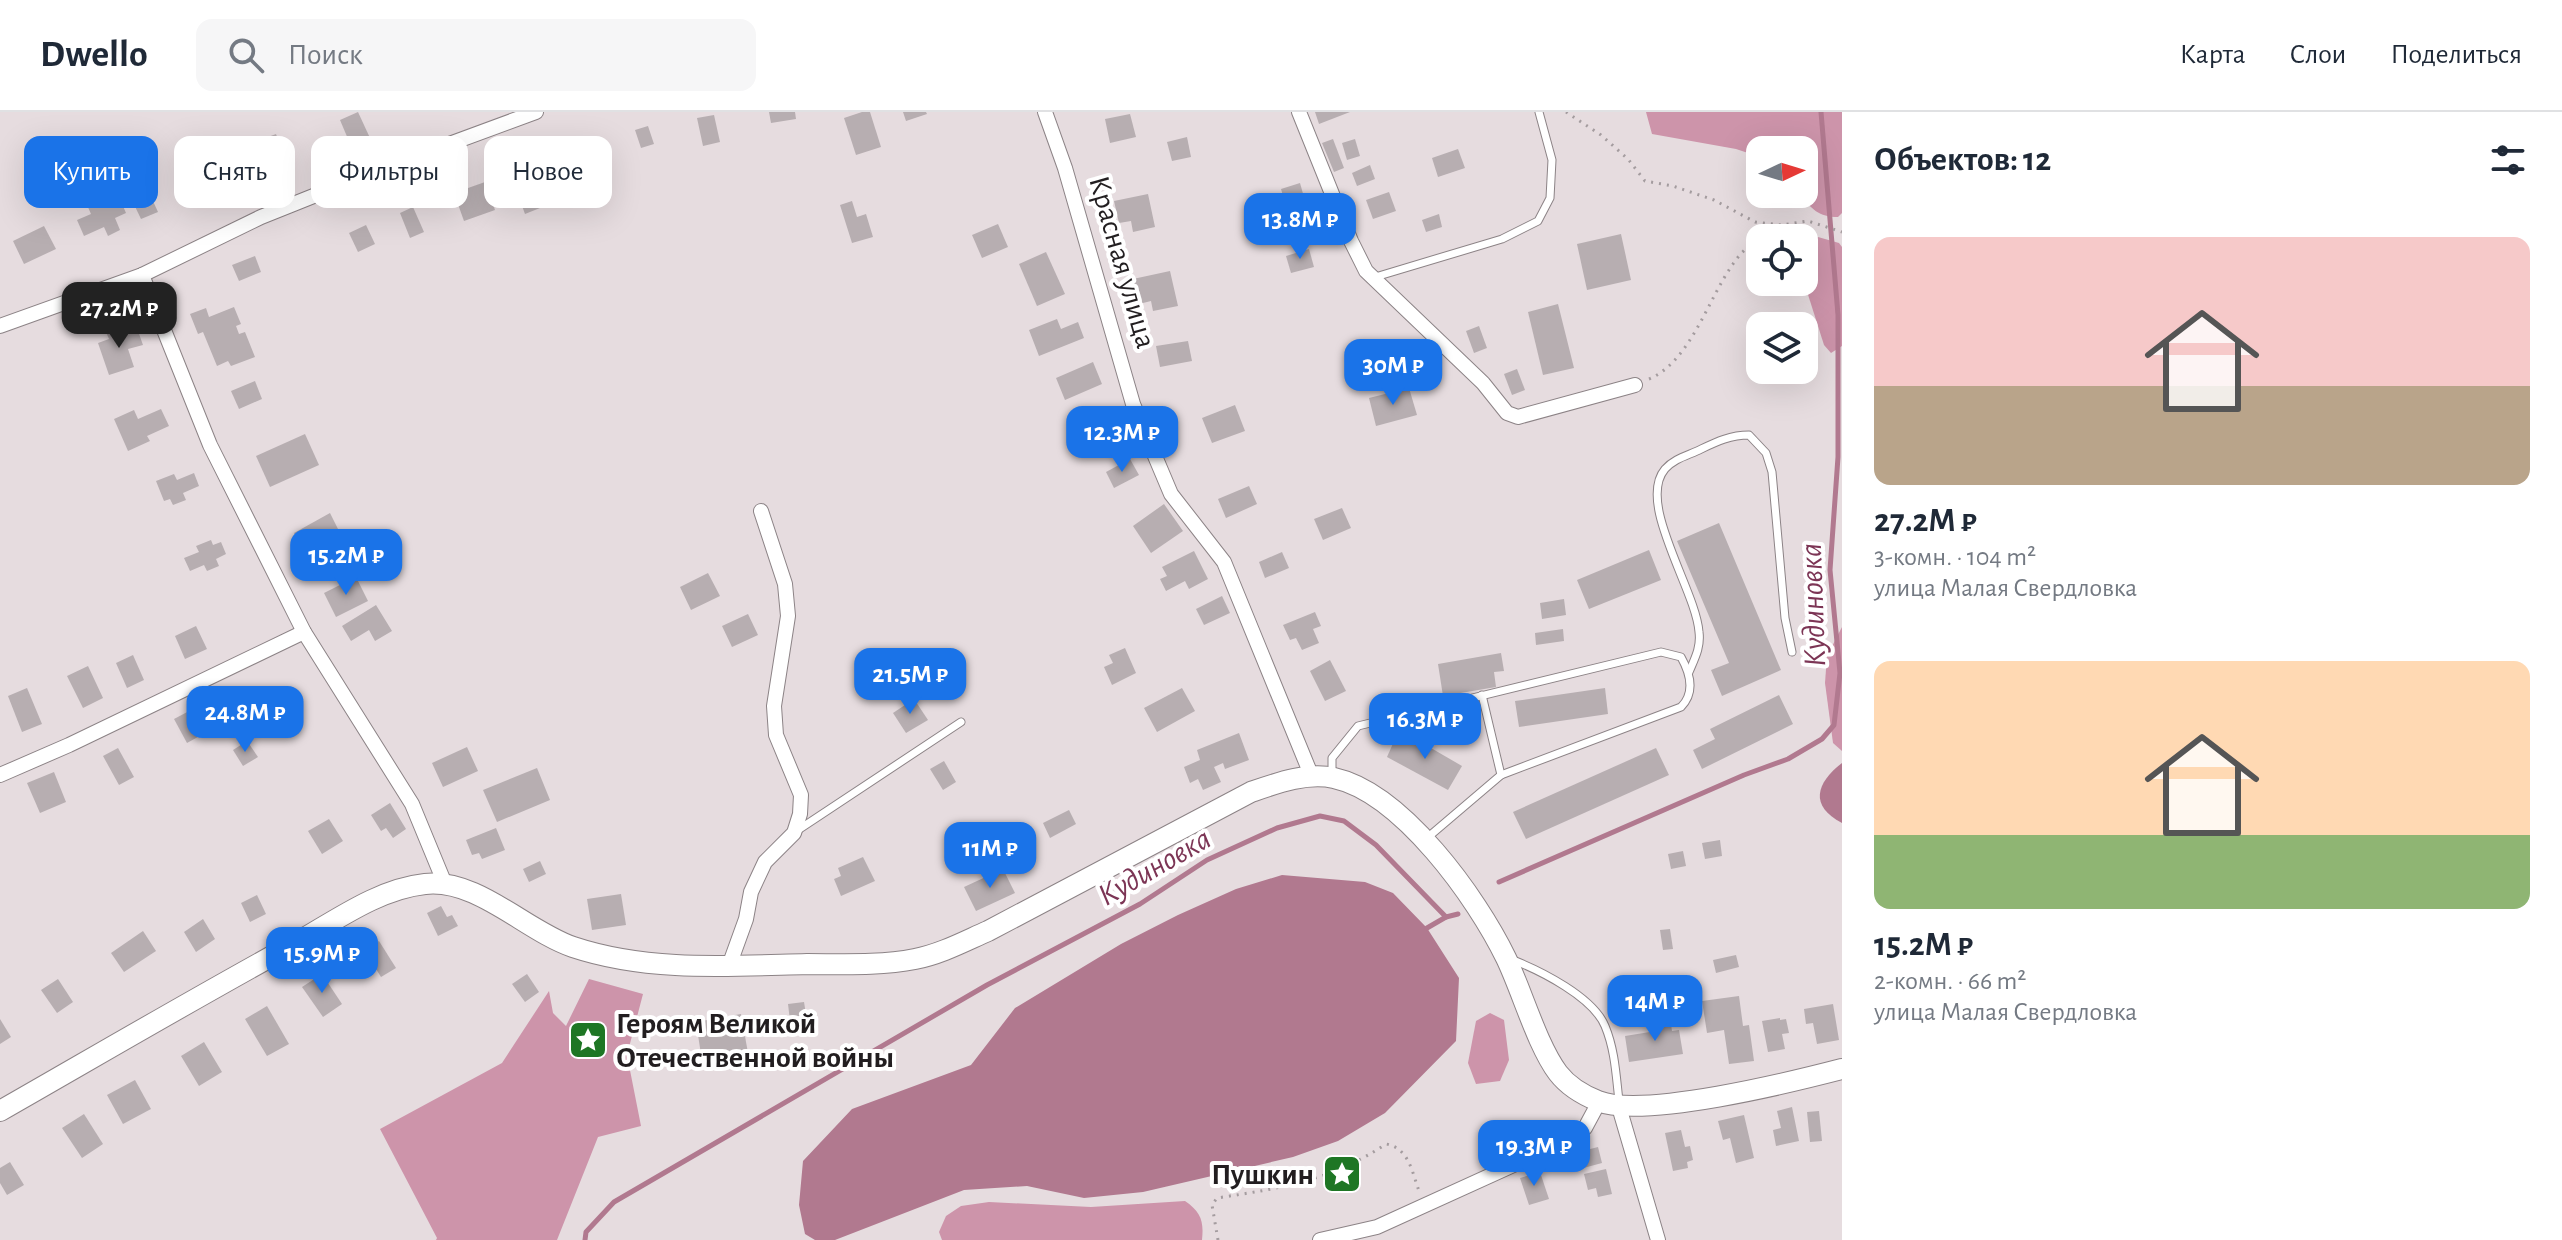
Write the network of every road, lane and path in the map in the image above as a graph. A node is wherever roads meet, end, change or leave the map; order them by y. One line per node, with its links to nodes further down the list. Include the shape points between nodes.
1 (536, 112): 12 (street, via 261,217)
2 (1045, 112): 24 (street, Красная улица, via 1133,404 1171,494 1224,562)
3 (1299, 112): 13 (street, via 1351,241)
4 (1539, 112): 13 (lane, via 1552,160 1550,198 1538,221 1502,239)
5 (1566, 112): 6 (path, via 1601,135 1645,181 1702,195 1755,222)
6 (1772, 224)
7 (1788, 224): 8 (path)
8 (1817, 224)
9 (1818, 224): 10 (path)
10 (1842, 232)
11 (1746, 249): 15 (path, via 1669,369)
12 (142, 275): 14 (street); 17 (street, via 210,445)
13 (1372, 278): 15 (street, via 1483,383 1507,413 1518,417)
14 (0, 326)
15 (1635, 385)
16 (761, 511): 25 (street, via 785,584 788,616 774,706 776,735 801,795)
17 (304, 632): 22 (street); 27 (street, via 412,804)
18 (1792, 652): 19 (lane, via 1772,472 1766,453 1749,435 1733,435 1676,460 1663,471 1656,491 1699,631 1699,650)
19 (1689, 672): 20 (lane, via 1681,657 1661,652); 23 (lane, via 1690,691 1681,707)
20 (1482, 695): 23 (lane); 24 (lane, via 1358,726)
21 (961, 722): 25 (lane)
22 (0, 775)
23 (1501, 775): 26 (lane)
24 (1322, 777): 26 (main road, via 1374,795); 29 (main road, via 1281,781 1251,792 945,950 874,963)
25 (794, 833): 29 (street, via 765,862)
26 (1425, 839): 28 (main road, via 1467,890)
27 (445, 884): 29 (main road, via 466,889 543,934 611,958); 32 (main road, via 384,895)
28 (1505, 956): 31 (main road, via 1559,1074 1577,1091); 31 (lane, via 1565,986 1604,1023 1615,1059)
29 (729, 966)
30 (1842, 1069): 31 (main road, via 1731,1093)
31 (1609, 1104): 33 (street, via 1585,1128 1555,1146); 38 (street)
32 (0, 1111)
33 (1425, 1205): 34 (street); 35 (path, via 1406,1154 1386,1144 1326,1176 1217,1198 1212,1205)
34 (1377, 1227): 36 (street); 37 (lane)
35 (1218, 1240)
36 (1320, 1240)
37 (1365, 1240)
38 (1658, 1240)

